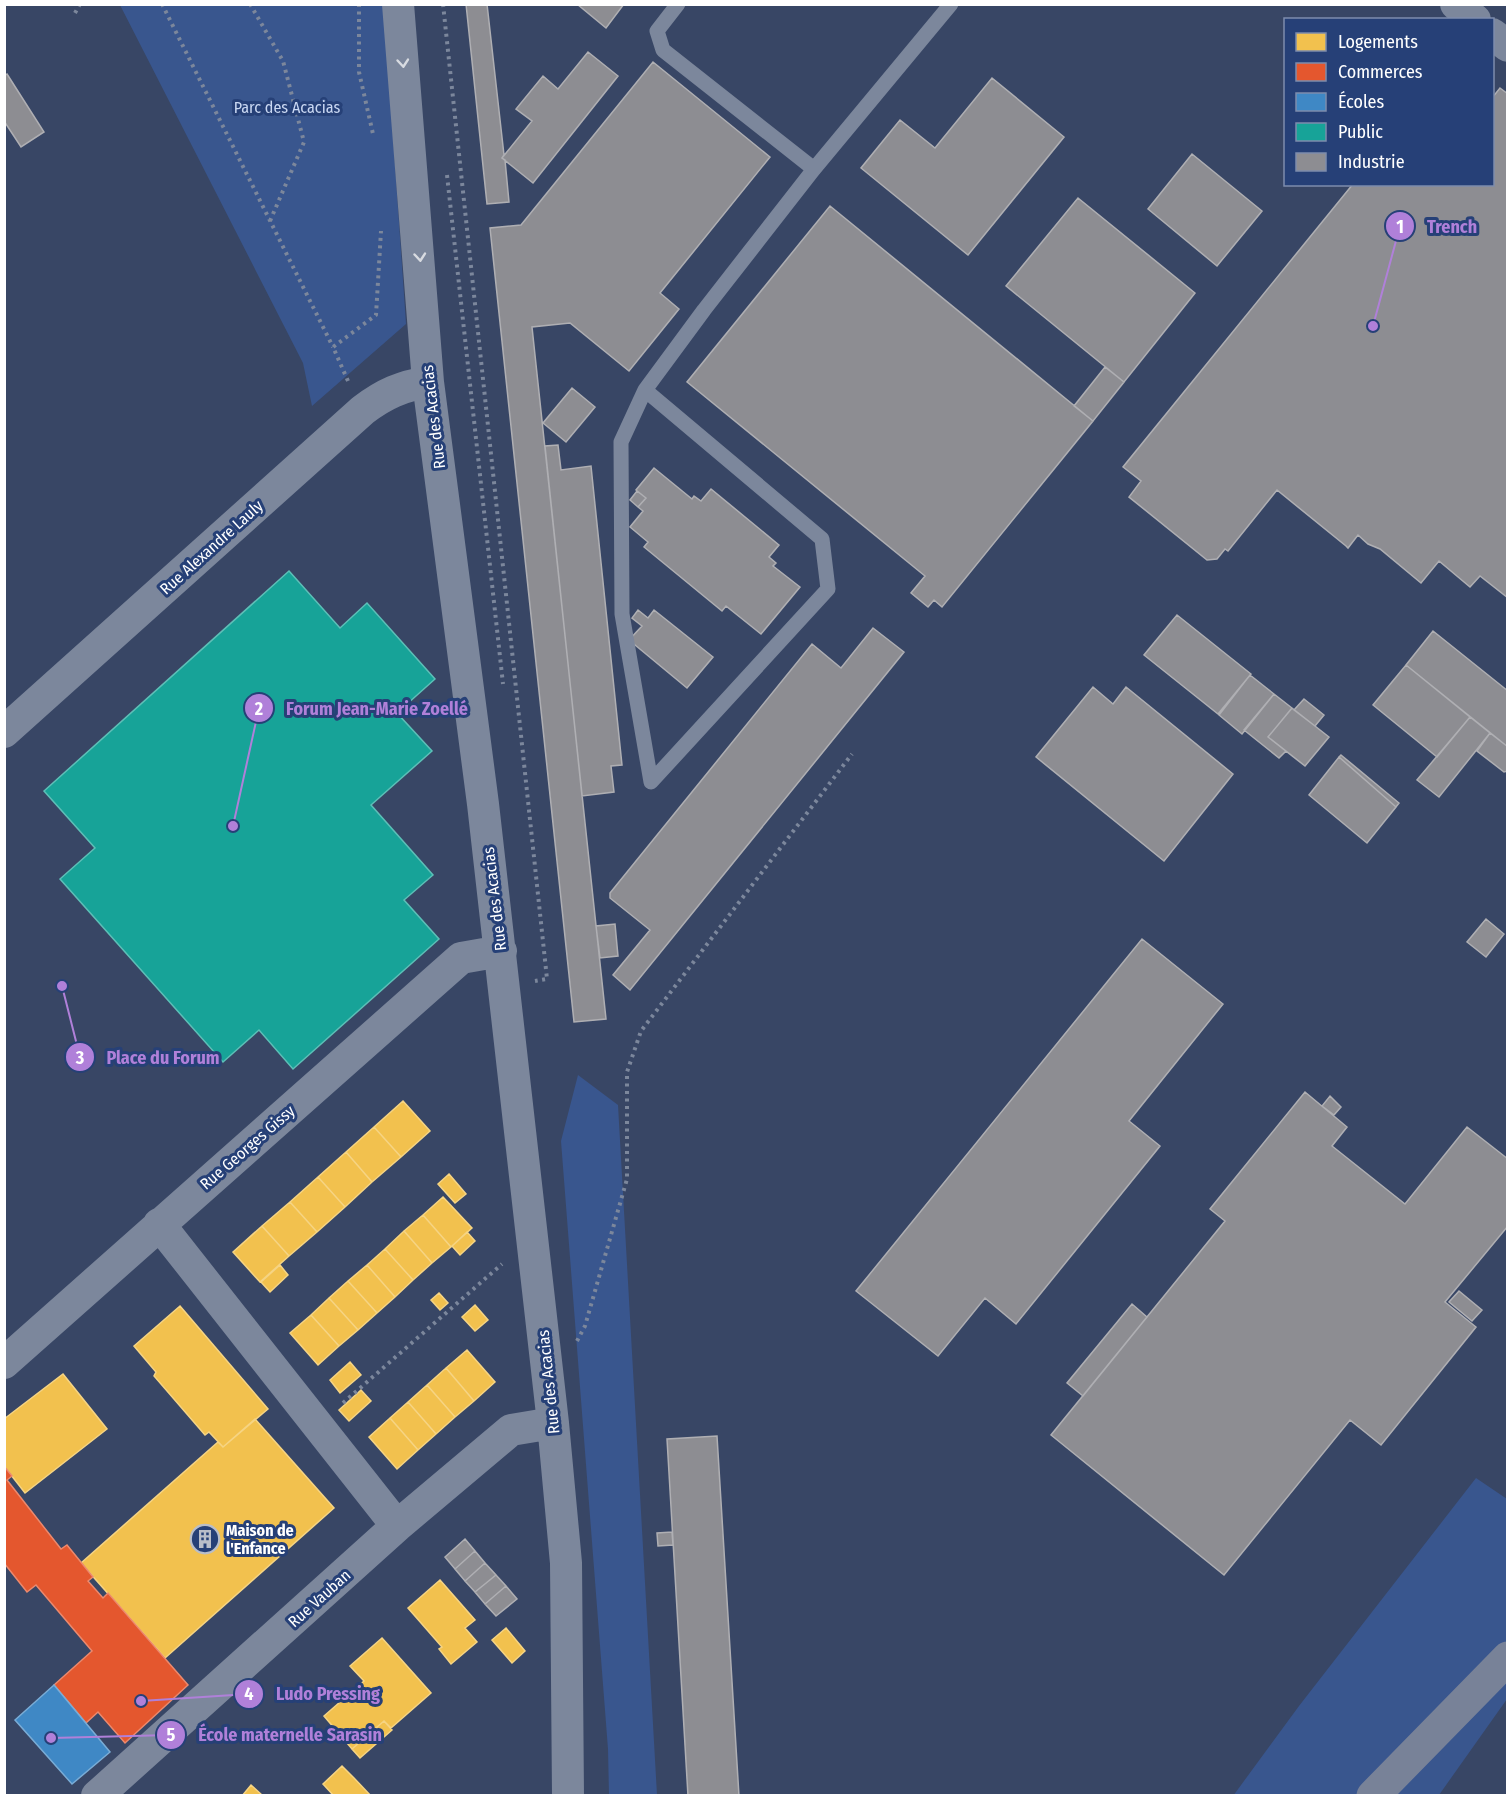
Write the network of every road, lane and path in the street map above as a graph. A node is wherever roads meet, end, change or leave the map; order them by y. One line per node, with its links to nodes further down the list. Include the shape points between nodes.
1 (80, 4): 10 (path)
2 (162, 4): 17 (path)
3 (250, 4): 17 (path, via 283,61 304,142)
4 (359, 4): 14 (path, via 359,72)
5 (398, 4): 20 (street, Rue des Acacias, one-way to 20)
6 (443, 4): 28 (path, via 547,979)
7 (678, 4): 15 (lane, via 657,31 663,50)
8 (951, 4): 15 (lane)
9 (1456, 4): 11 (street)
10 (75, 13)
11 (1473, 18)
12 (1494, 36): 13 (street)
13 (1508, 46)
14 (374, 138)
15 (814, 169): 21 (lane)
16 (447, 173): 23 (path)
17 (270, 221): 19 (path)
18 (381, 226): 19 (path, via 376,315)
19 (333, 347): 22 (path)
20 (427, 369): 22 (street, Rue Alexandre Lauly); 26 (street, Rue des Acacias)
21 (645, 390): 21 (lane, via 621,442 622,614 651,782 828,589 822,539)
22 (363, 410): 24 (street, Rue Alexandre Lauly)
23 (504, 686)
24 (4, 732)
25 (852, 754): 33 (path, via 641,1031 627,1071 627,1179 585,1326)
26 (501, 951): 29 (street, Rue des Acacias); 31 (street, Rue Georges Gissy, via 461,958)
27 (535, 974): 28 (path)
28 (537, 981): 29 (path); 30 (path)
29 (504, 986): 32 (street, Rue des Acacias)
30 (538, 992)
31 (159, 1224): 34 (street, Rue Georges Gissy); 36 (street)
32 (532, 1238): 35 (street, Rue des Acacias); 36 (path)
33 (576, 1345)
34 (4, 1363)
35 (553, 1423): 37 (street, Rue Vauban, via 511,1430); 40 (street, Rue des Acacias, via 566,1563)
36 (318, 1425): 37 (street)
37 (397, 1526): 39 (street, Rue Vauban)
38 (1508, 1658): 41 (main road)
39 (97, 1796)
40 (568, 1796)
41 (1373, 1796)

